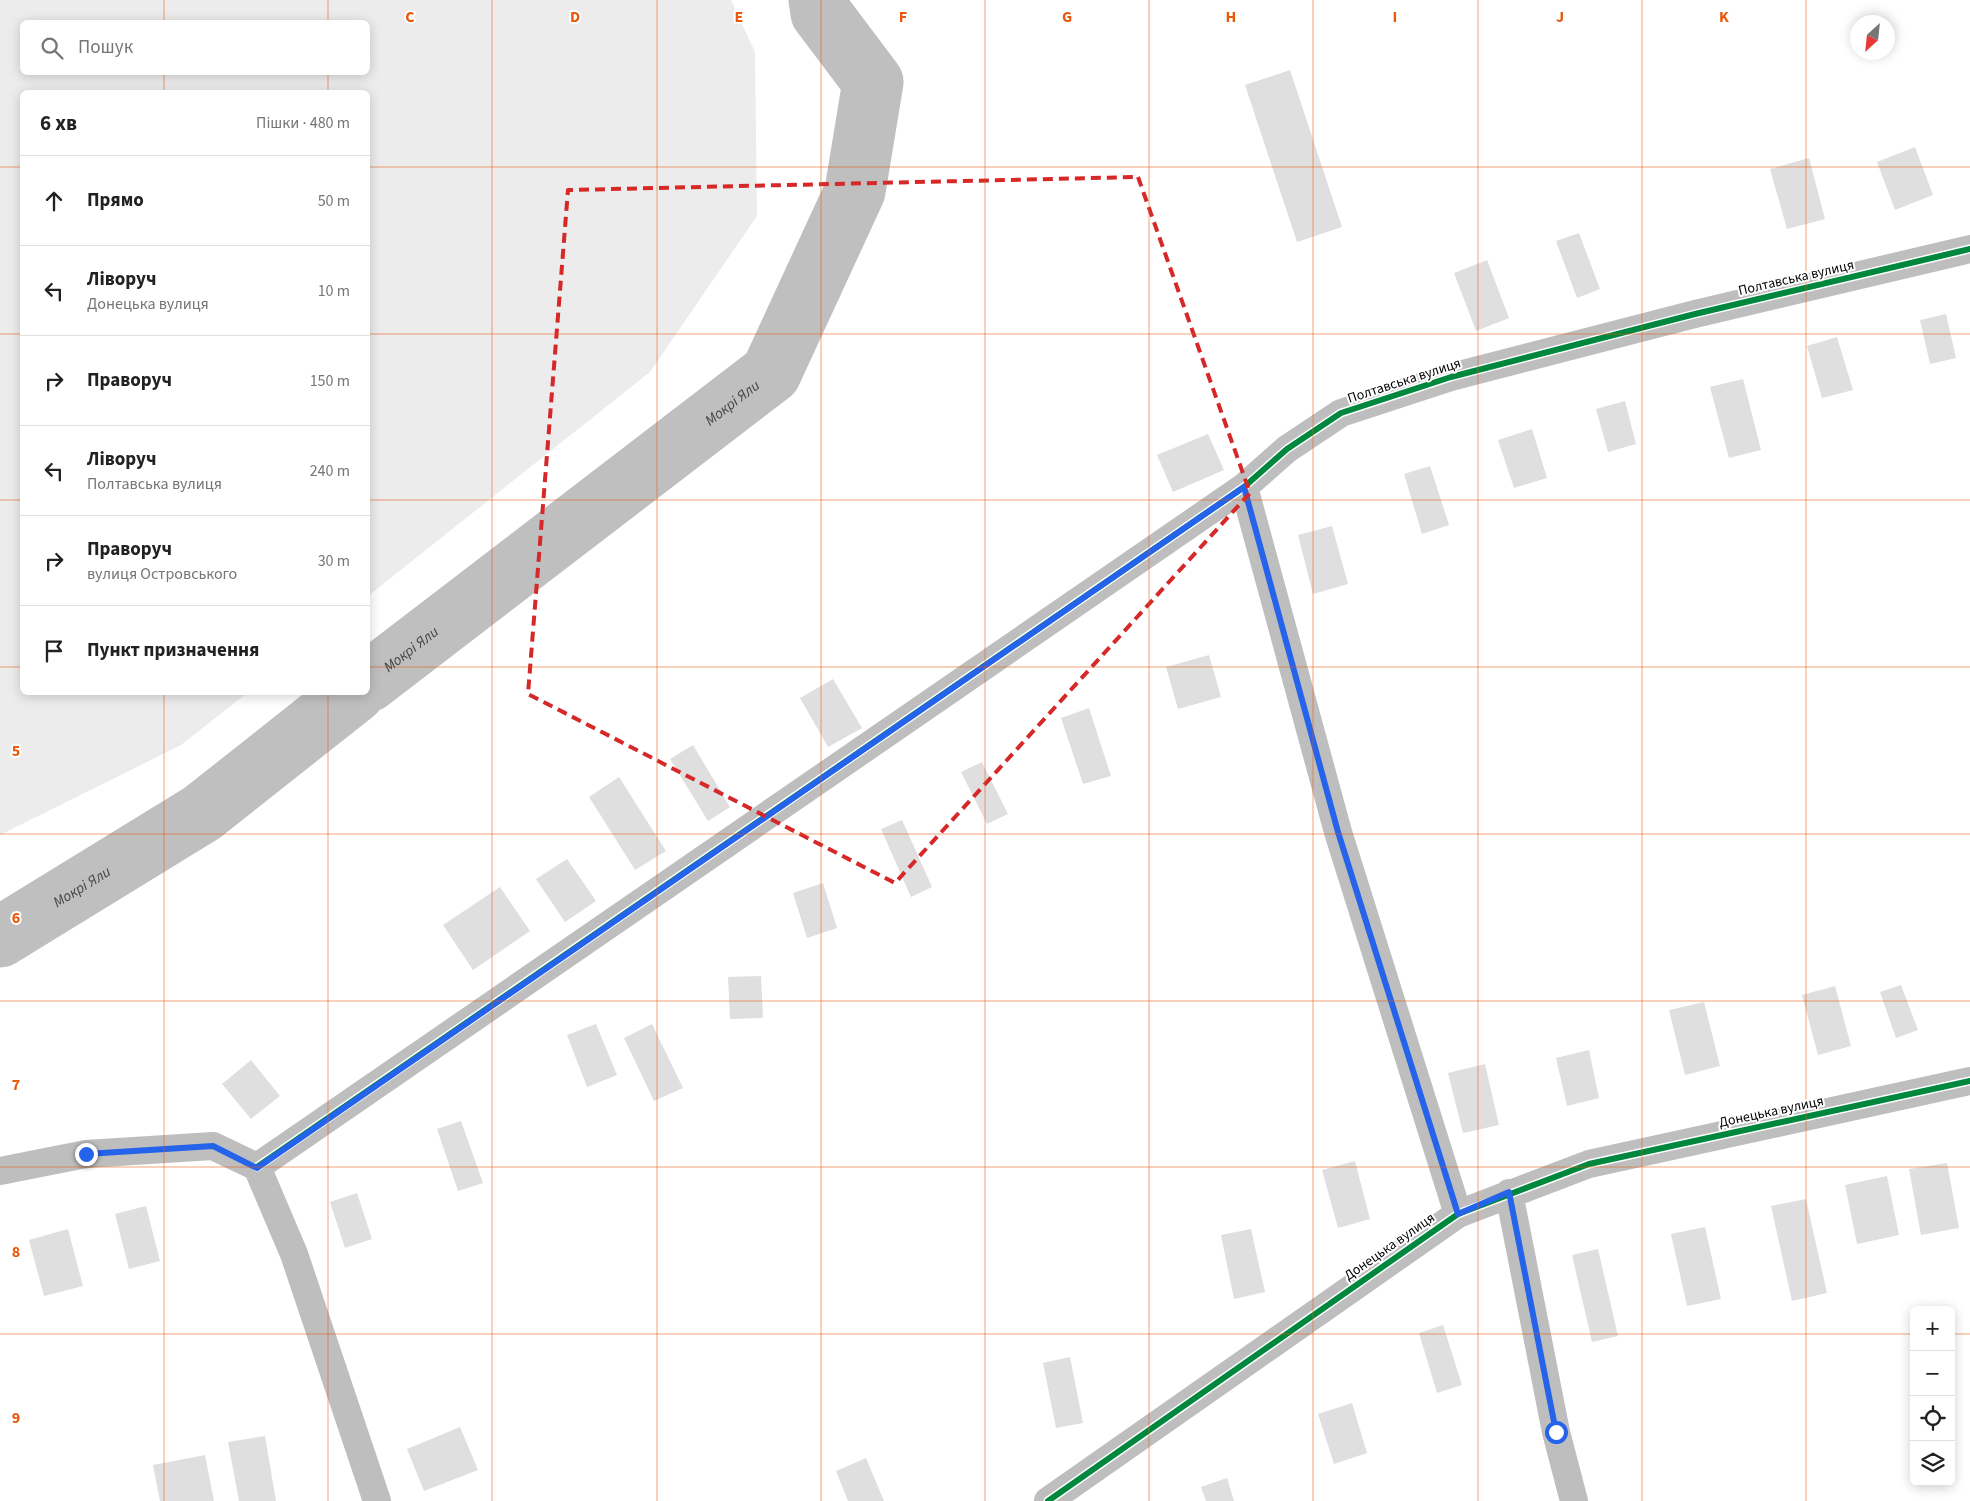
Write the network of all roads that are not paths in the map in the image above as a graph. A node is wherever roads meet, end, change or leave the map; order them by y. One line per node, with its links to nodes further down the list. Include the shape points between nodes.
1 (1970, 249): 2 (street, Полтавська вулиця, via 1451,376 1341,413 1288,449)
2 (1244, 487): 4 (street, Полтавська вулиця); 7 (street, via 1338,832)
3 (1970, 1081): 6 (street, Донецька вулиця, via 1588,1164)
4 (257, 1168): 5 (street, via 213,1146 86,1154); 8 (street, via 294,1254)
5 (0, 1171)
6 (1509, 1192): 7 (street, Донецька вулиця); 10 (street, via 1556,1432)
7 (1458, 1214): 9 (street, Донецька вулиця)
8 (377, 1501)
9 (1048, 1501)
10 (1574, 1501)

